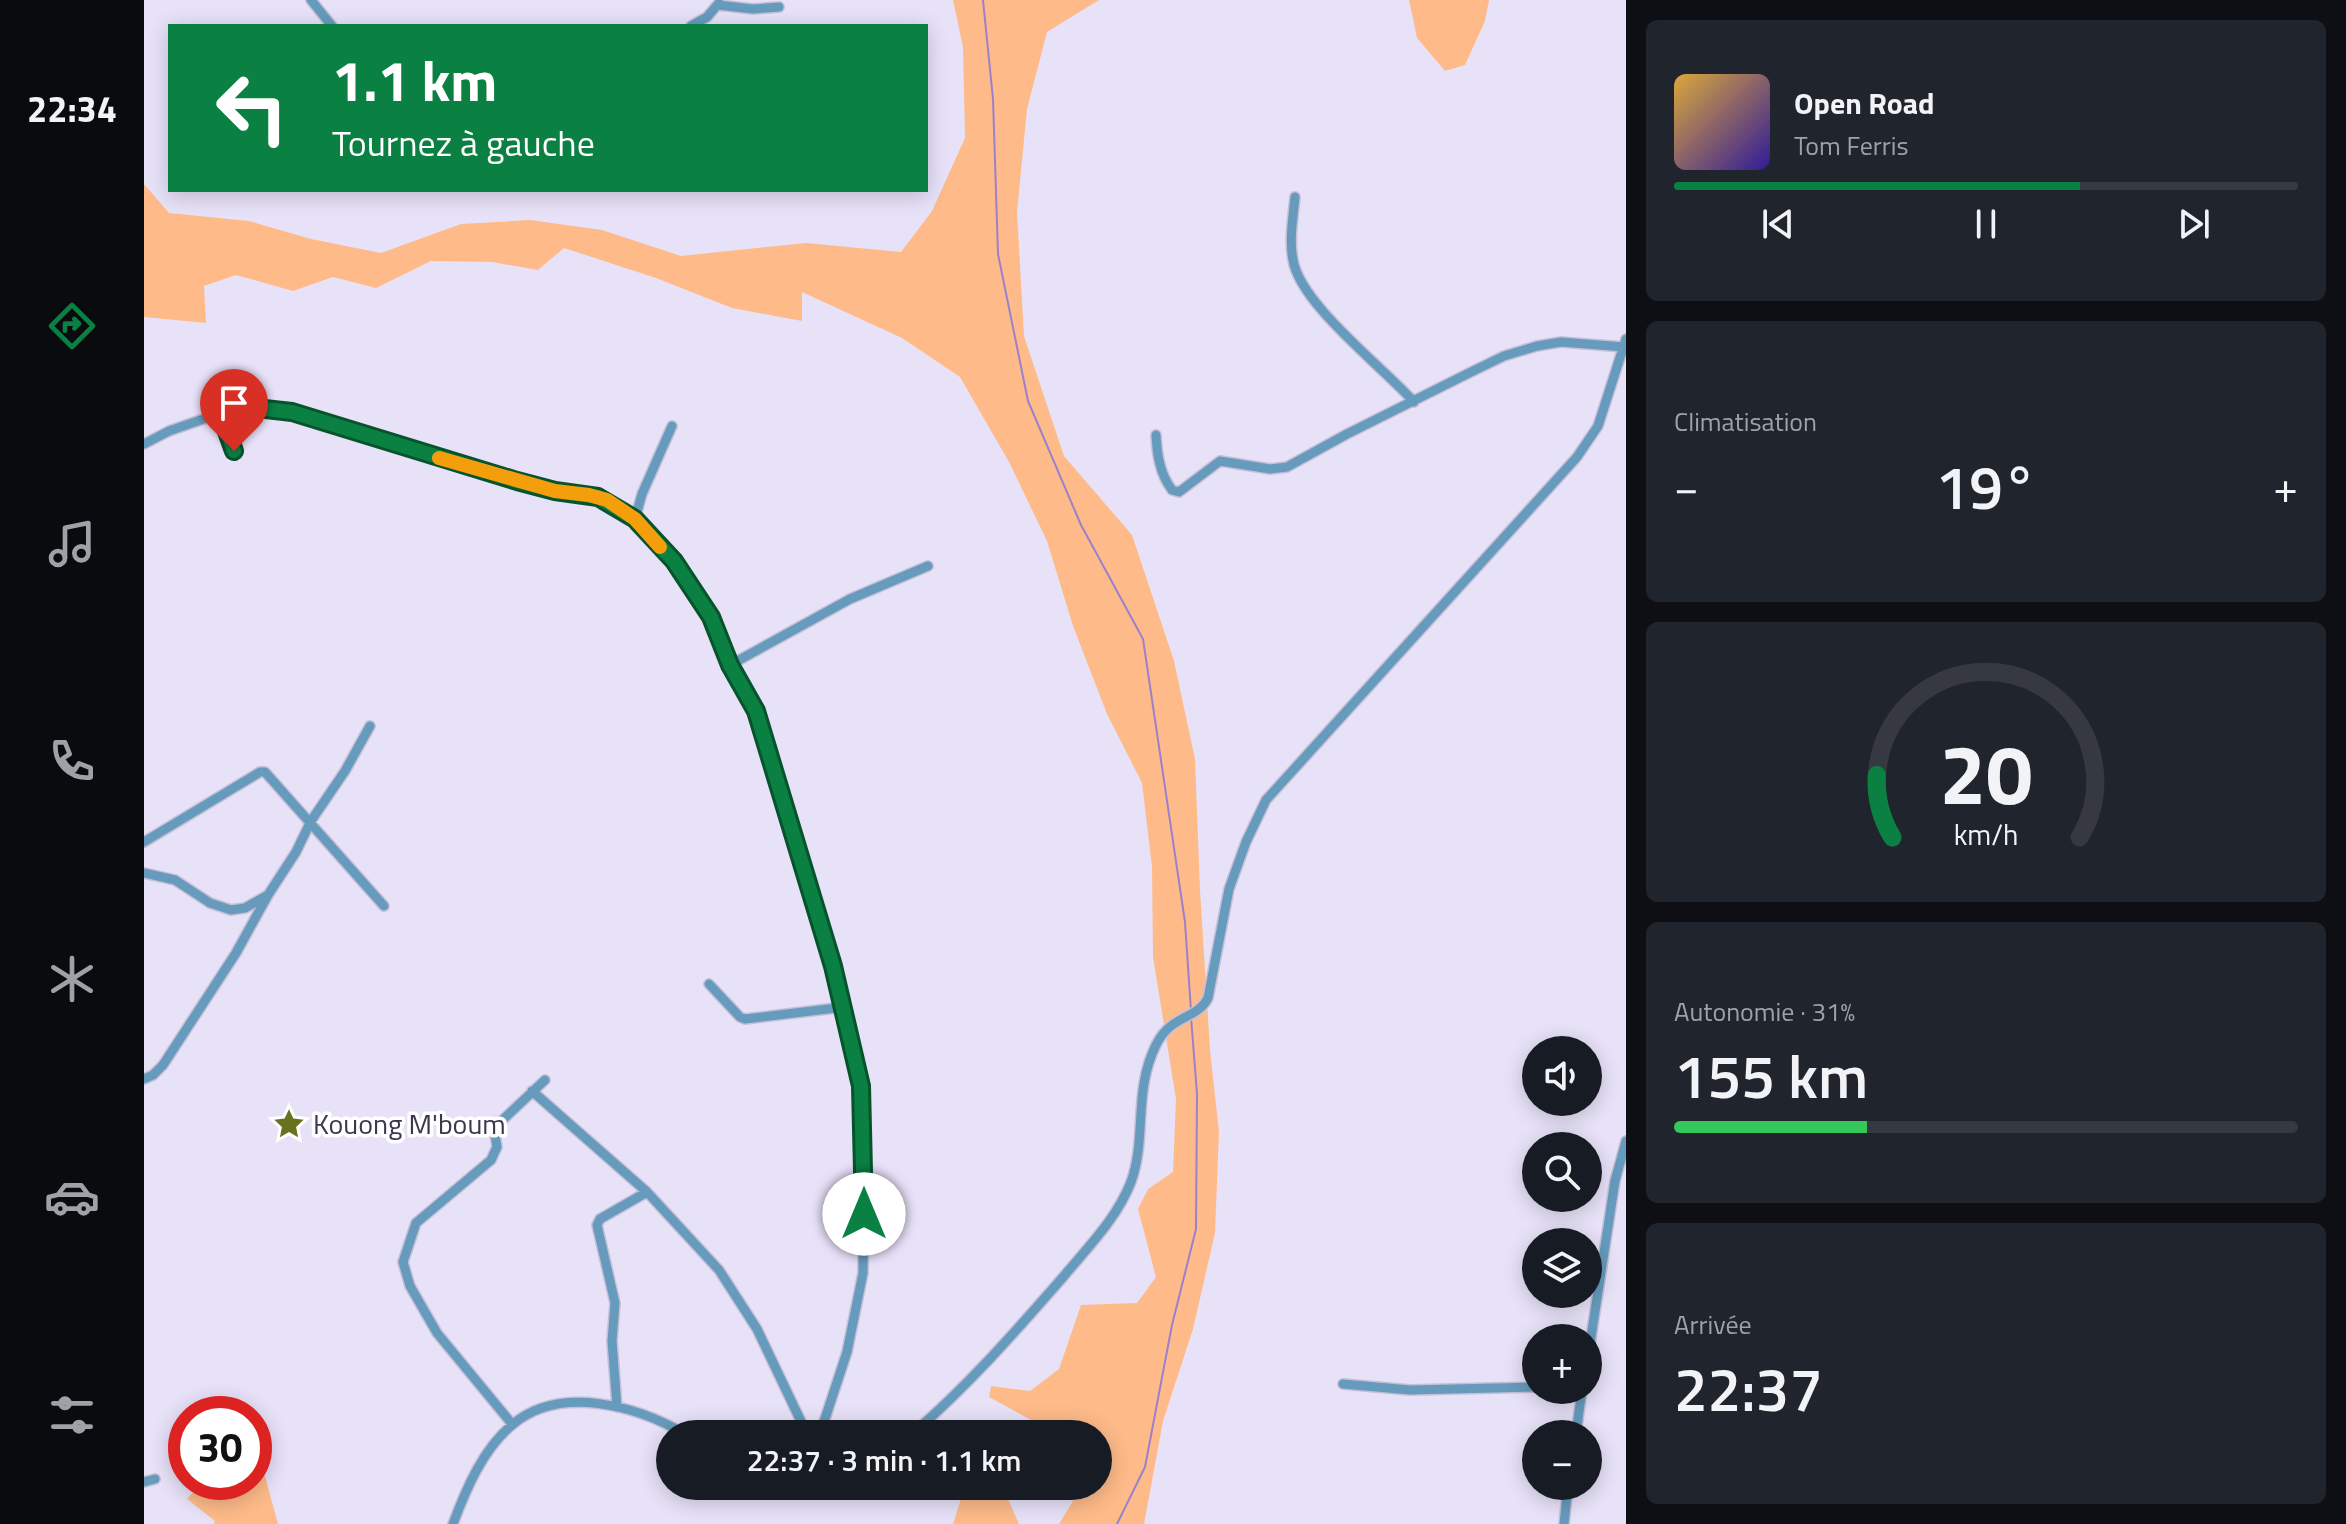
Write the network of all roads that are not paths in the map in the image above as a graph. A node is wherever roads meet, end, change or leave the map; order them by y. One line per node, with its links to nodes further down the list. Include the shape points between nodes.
1 (311, 0): 4 (street)
2 (720, 3): 3 (street, via 744,9); 5 (street)
3 (779, 7)
4 (330, 24)
5 (695, 24)
6 (1295, 197): 8 (street, via 1292,248 1297,275 1338,329)
7 (1625, 343): 8 (street, via 1537,346 1504,356); 39 (street, via 1598,426 1577,457 1266,800 1229,889 1208,998 1201,1009 1166,1029 1151,1055 1140,1098 1135,1166 1119,1208 971,1379)
8 (1414, 402): 11 (street, via 1287,467 1220,461 1179,492 1165,479)
9 (220, 412): 12 (street); 13 (street); 14 (street, via 247,407 292,412 517,481 598,497)
10 (672, 426): 14 (street)
11 (1156, 435)
12 (144, 444)
13 (234, 451)
14 (635, 519): 16 (street, via 694,588)
15 (928, 566): 16 (street, via 850,599)
16 (730, 665): 26 (street, via 756,711)
17 (370, 726): 18 (street)
18 (311, 821): 19 (street, via 269,773 260,772); 21 (street); 22 (street)
19 (144, 842)
20 (144, 873): 23 (street, via 167,876 210,903)
21 (268, 895): 23 (street); 24 (street)
22 (384, 906)
23 (239, 911): 24 (street)
24 (249, 931): 27 (street, via 171,1053)
25 (709, 984): 26 (street, via 745,1019)
26 (844, 1007): 38 (street, via 864,1112 863,1263 847,1352)
27 (144, 1079)
28 (545, 1080): 29 (street)
29 (532, 1091): 31 (street); 40 (street, via 494,1128 496,1151 491,1160 416,1223 403,1262 410,1286 437,1333)
30 (1626, 1141): 32 (street)
31 (647, 1192): 35 (street, via 597,1225 615,1303); 37 (street, via 693,1238 742,1303)
32 (1593, 1324)
33 (1343, 1384): 34 (street, via 1410,1390)
34 (1522, 1387)
35 (617, 1407): 36 (street); 40 (street, via 564,1403)
36 (659, 1420)
37 (800, 1420)
38 (825, 1420)
39 (927, 1420)
40 (512, 1424): 44 (street, via 487,1454)
41 (155, 1479): 42 (street)
42 (144, 1482)
43 (1567, 1500): 45 (street)
44 (453, 1524)
45 (1564, 1524)

